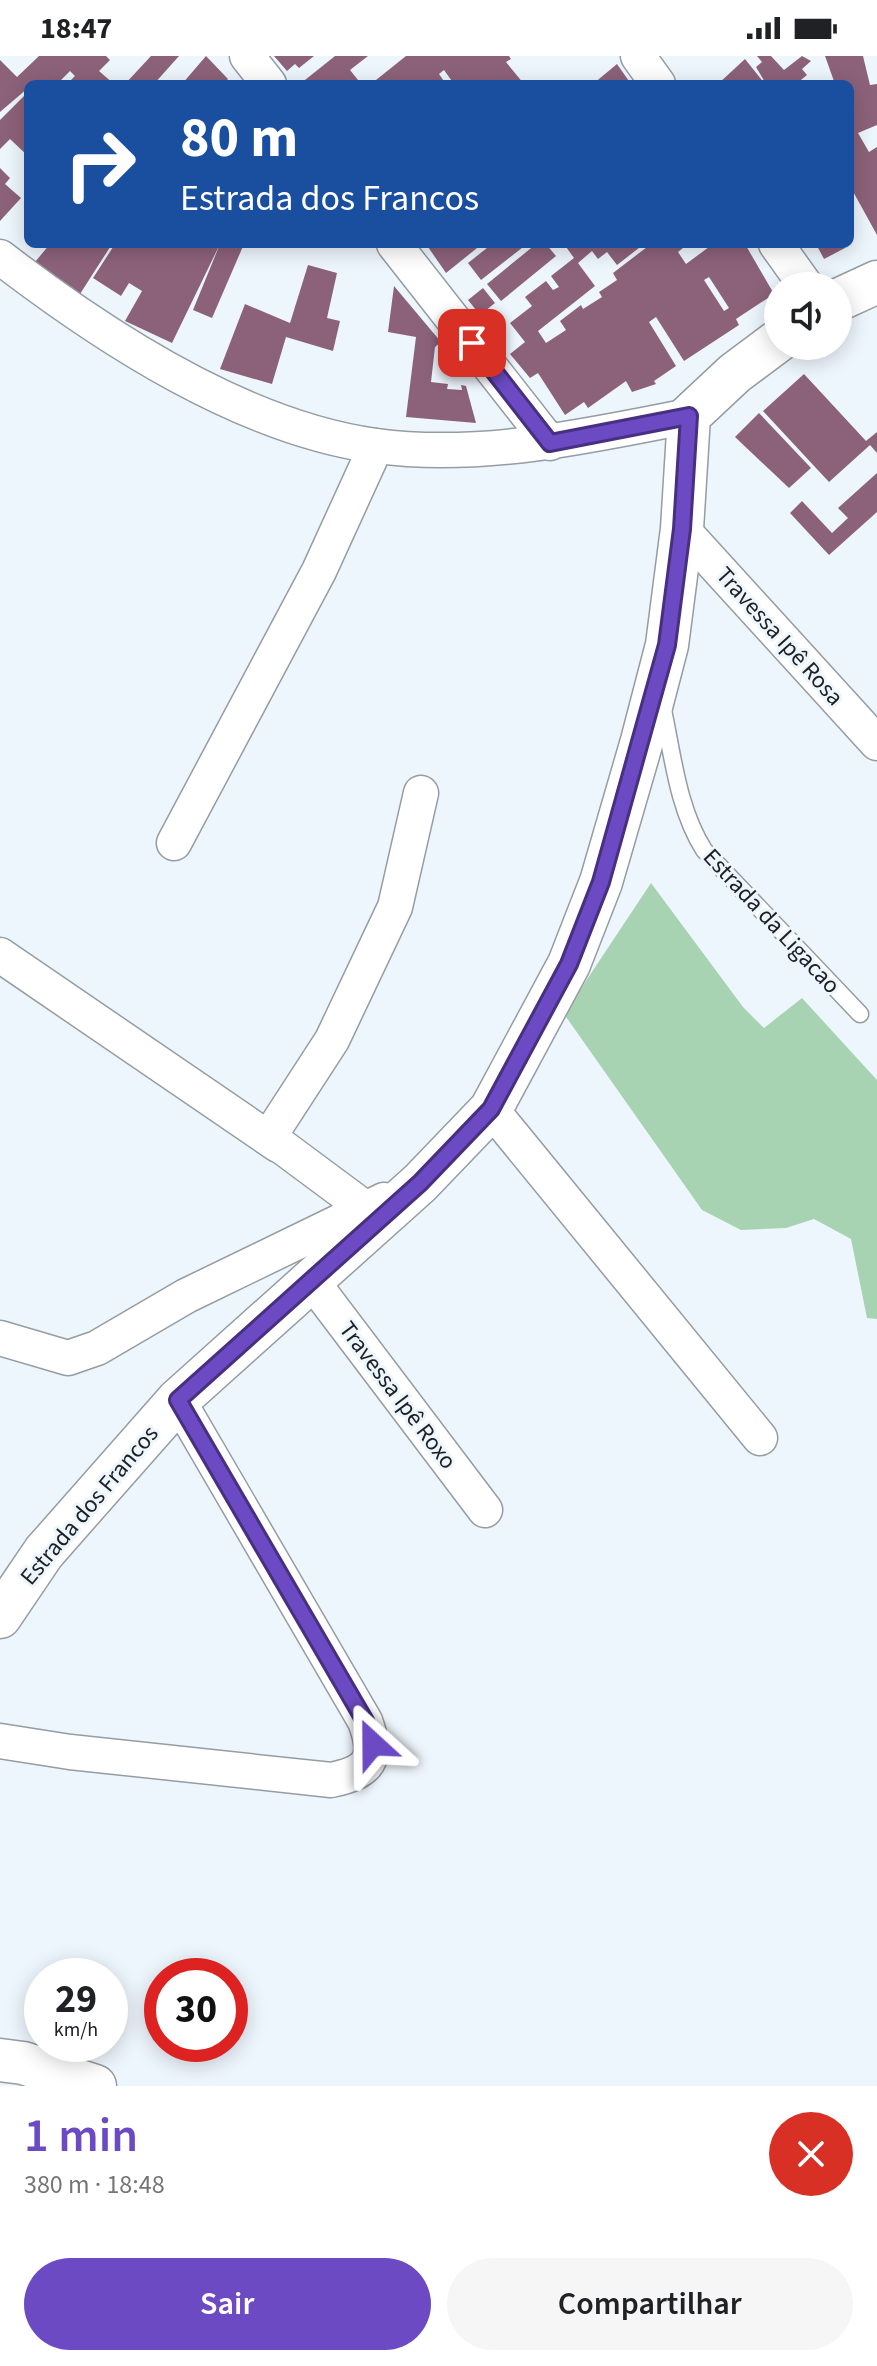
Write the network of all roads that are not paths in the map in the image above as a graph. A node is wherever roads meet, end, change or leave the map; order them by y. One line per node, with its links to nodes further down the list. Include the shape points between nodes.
1 (247, 56): 3 (street)
2 (638, 56): 4 (street)
3 (266, 80)
4 (655, 80)
5 (397, 248): 13 (street)
6 (779, 248): 8 (street)
7 (0, 257): 14 (street, via 154,364 296,427)
8 (796, 272)
9 (877, 282): 10 (street)
10 (852, 294)
11 (764, 351): 12 (street)
12 (689, 416): 13 (street); 15 (street, Estrada dos Francos)
13 (550, 443): 14 (street, via 449,450)
14 (376, 446): 19 (street, via 319,571)
15 (682, 529): 16 (street, Estrada dos Francos); 17 (street, Travessa Ipê Rosa)
16 (657, 683): 21 (lane, Estrada da Ligacao, via 691,830); 22 (street, Estrada dos Francos, via 596,896 569,964)
17 (877, 743)
18 (421, 793): 23 (street, via 395,907 332,1040 269,1137)
19 (174, 843)
20 (0, 955): 23 (street)
21 (860, 1014)
22 (491, 1109): 24 (street, Estrada dos Francos); 29 (street)
23 (278, 1145): 25 (street)
24 (420, 1183): 25 (street); 26 (street, Estrada dos Francos)
25 (366, 1209): 27 (street, via 186,1296 97,1348 68,1358)
26 (311, 1280): 28 (street, Estrada dos Francos); 30 (street, Travessa Ipê Roxo)
27 (0, 1338)
28 (178, 1400): 31 (street, Estrada dos Francos, via 44,1552); 32 (street, via 365,1721 373,1744 368,1764 353,1776 331,1780)
29 (760, 1438)
30 (485, 1510)
31 (0, 1617)
32 (0, 1741)
33 (0, 2060): 34 (street)
34 (95, 2086)

